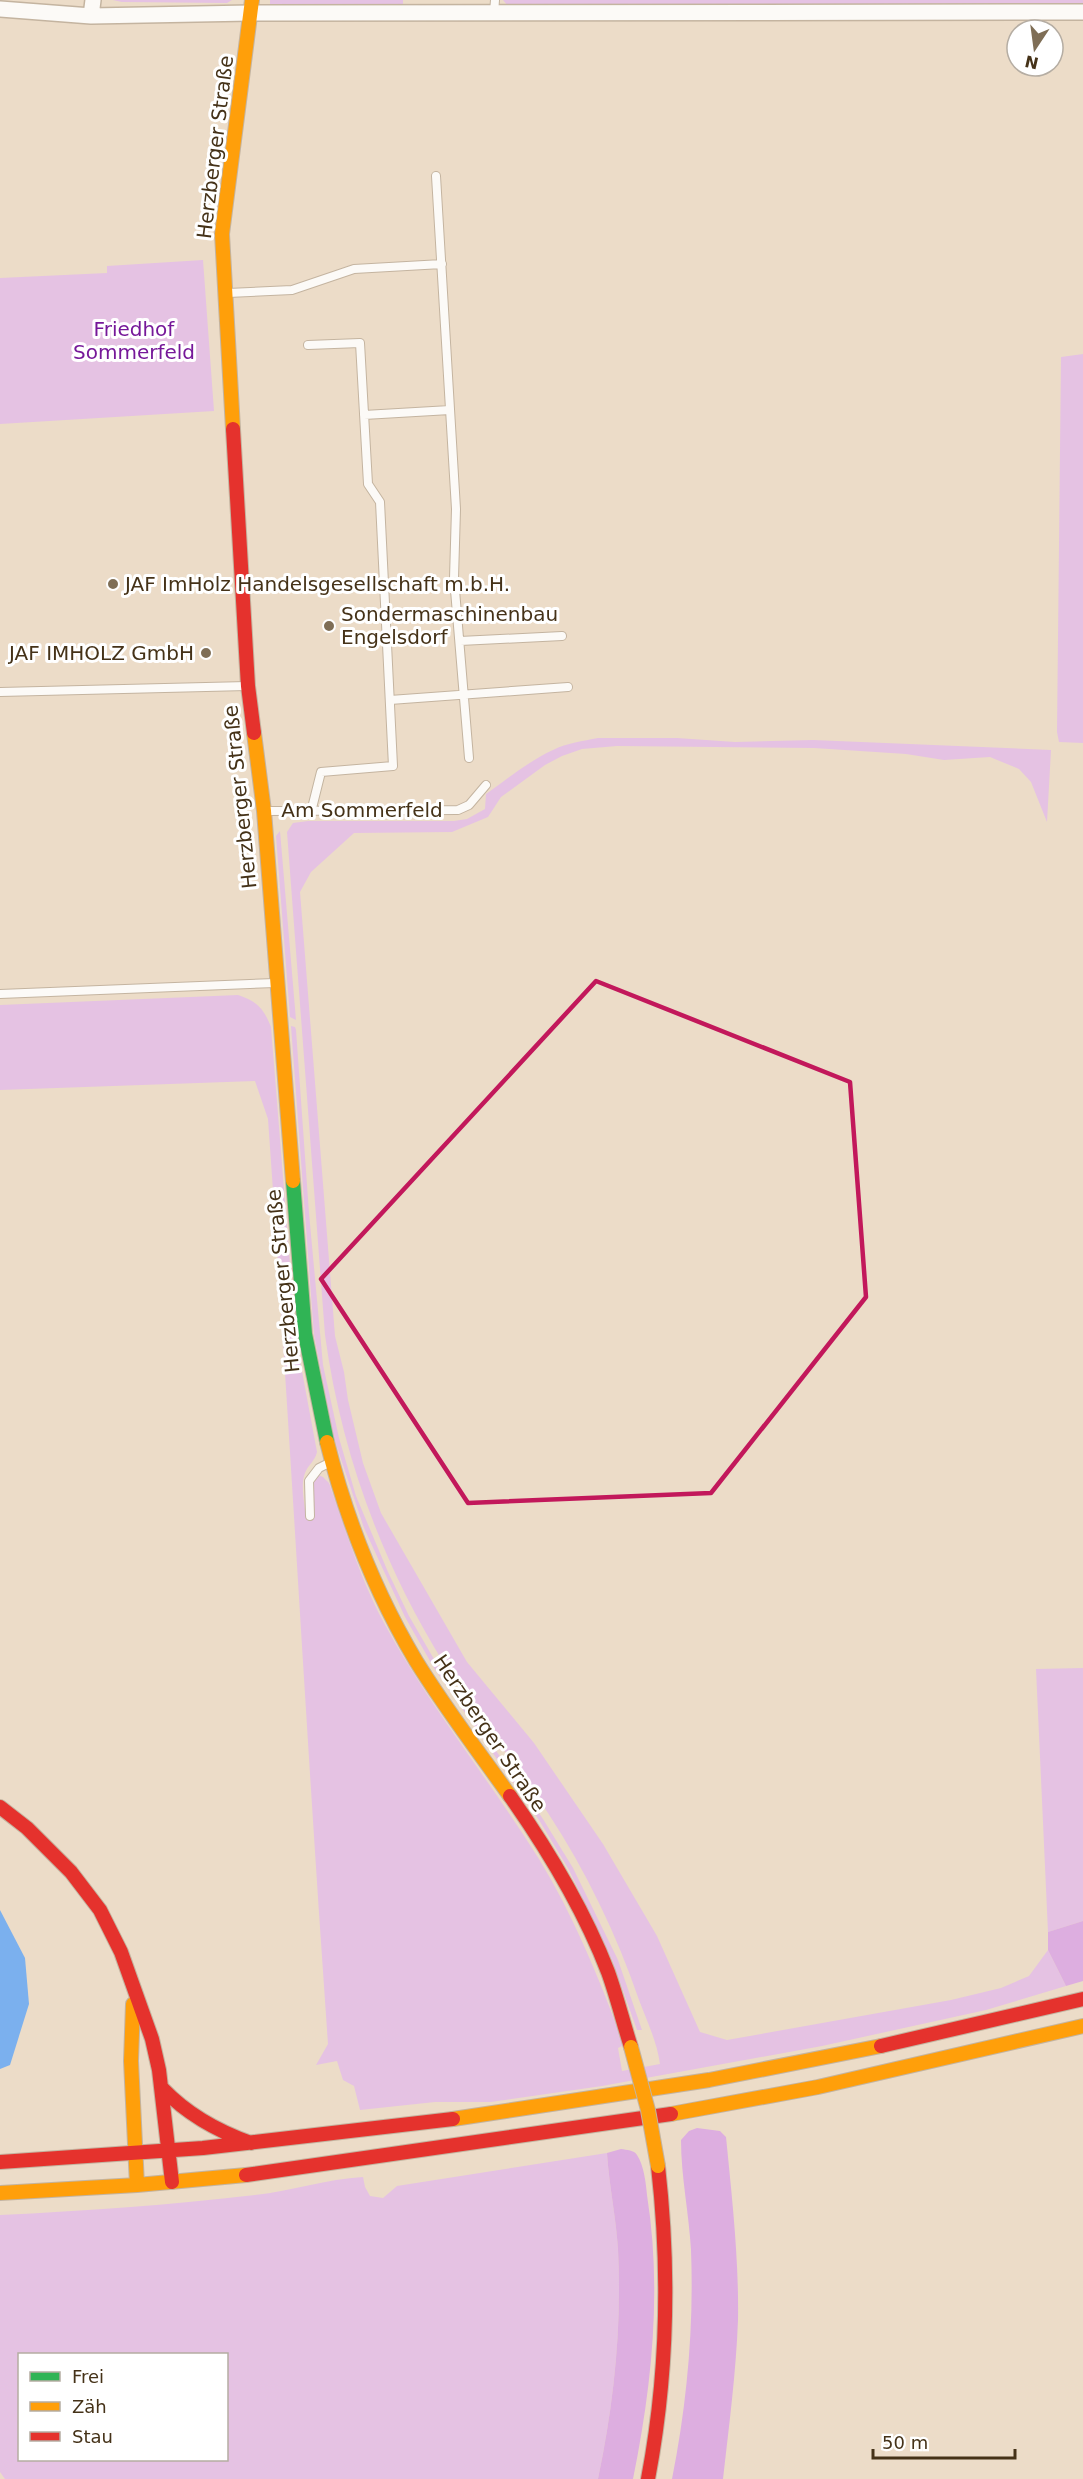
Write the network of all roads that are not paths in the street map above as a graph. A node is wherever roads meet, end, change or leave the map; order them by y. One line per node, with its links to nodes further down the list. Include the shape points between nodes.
1 (93, 0): 6 (street)
2 (251, 7): 3 (street); 6 (street); 9 (main road, Herzberger Straße, via 222,234)
3 (495, 7): 5 (street)
4 (0, 9): 6 (street)
5 (1083, 12)
6 (91, 16)
7 (436, 176): 8 (lane)
8 (442, 264): 9 (lane, via 354,269 292,290); 11 (lane)
9 (225, 293): 15 (main road, Herzberger Straße)
10 (308, 345): 12 (lane, via 360,343)
11 (450, 410): 12 (lane); 14 (lane, via 456,510 454,578)
12 (364, 415): 19 (lane, via 368,484 380,502)
13 (562, 636): 14 (lane)
14 (460, 641): 18 (lane)
15 (248, 686): 17 (lane); 22 (main road, Herzberger Straße)
16 (568, 687): 18 (lane)
17 (0, 692)
18 (465, 694): 19 (lane); 20 (lane)
19 (390, 700): 23 (lane, via 393,766 321,772)
20 (469, 758)
21 (486, 785): 23 (lane, Am Sommerfeld, via 469,806 458,810)
22 (264, 811): 23 (lane, Am Sommerfeld); 24 (main road, Herzberger Straße)
23 (311, 812)
24 (276, 983): 25 (lane); 26 (main road, Herzberger Straße, via 305,1334 315,1399)
25 (0, 994)
26 (331, 1462): 27 (lane, via 319,1468 309,1481); 40 (main road, Herzberger Straße, bridge, via 365,1557 402,1636 529,1824 584,1920 604,1963 631,2048 648,2110 668,2248 669,2320 661,2409)
27 (310, 1516)
28 (0, 1807): 29 (main road, via 55,1855 88,1893 121,1952)
29 (134, 1994): 32 (main road, via 152,2039); 35 (main road, via 131,2061)
30 (1083, 1999): 33 (main road, via 812,2061 629,2094 469,2118)
31 (1083, 2026): 37 (main road, via 818,2087 628,2122 273,2174)
32 (163, 2089): 33 (main road, via 198,2121); 34 (main road)
33 (251, 2143): 34 (main road)
34 (169, 2151): 35 (main road); 37 (main road)
35 (135, 2154): 36 (main road); 38 (main road)
36 (0, 2162)
37 (172, 2182): 38 (main road)
38 (137, 2185): 39 (main road)
39 (0, 2193)
40 (648, 2479)

